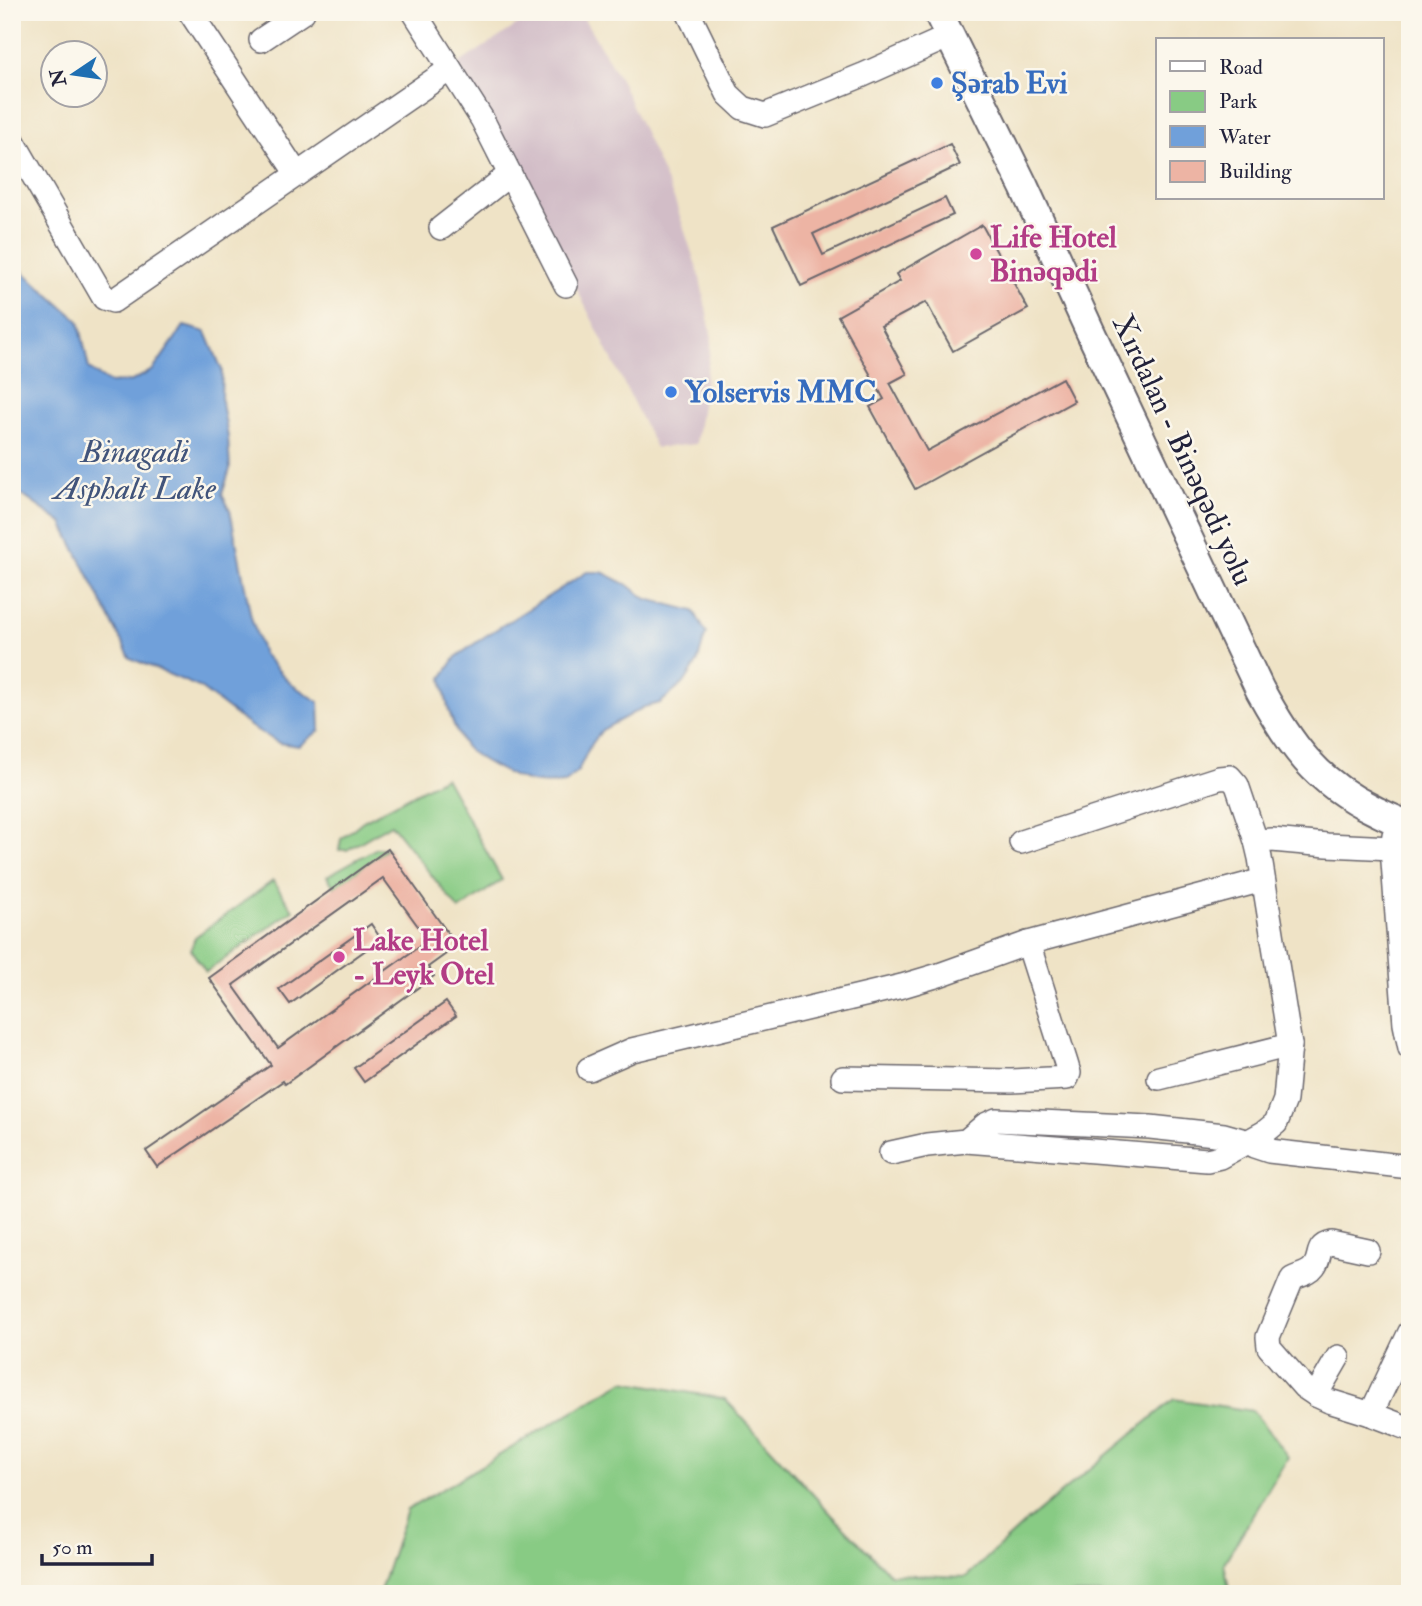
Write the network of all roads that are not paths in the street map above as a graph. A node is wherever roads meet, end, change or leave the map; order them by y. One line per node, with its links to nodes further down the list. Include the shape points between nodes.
1 (190, 12): 9 (street)
2 (303, 12): 6 (street)
3 (414, 12): 7 (street)
4 (688, 12): 5 (street, via 728,94 743,108 765,115 863,75)
5 (944, 24): 13 (main road, Xırdalan - Binəqədi yolu, via 1276,719 1291,743 1329,782)
6 (261, 40)
7 (450, 69): 9 (street); 10 (street)
8 (12, 139): 9 (street, via 104,298 113,301)
9 (297, 174)
10 (510, 174): 11 (street); 12 (street)
11 (441, 228)
12 (566, 285)
13 (1401, 832): 14 (street, via 1327,845); 19 (street, via 1405,1024)
14 (1256, 841): 15 (street, via 1230,777); 16 (street)
15 (1021, 842)
16 (1263, 880): 17 (street); 18 (street)
17 (1028, 943): 20 (street, via 902,986 632,1051); 21 (street, via 1069,1073 1067,1079)
18 (1290, 1045): 22 (street); 23 (street, via 1285,1100 1276,1123)
19 (1410, 1048)
20 (589, 1069)
21 (843, 1078)
22 (1159, 1078)
23 (1249, 1142): 24 (street, via 1150,1127 996,1120 966,1141); 25 (street, via 1269,1151)
24 (891, 1153)
25 (1410, 1167)
26 (1368, 1251): 29 (street, via 1331,1243 1321,1247 1315,1266 1292,1279 1268,1337 1269,1347)
27 (1410, 1332): 30 (street)
28 (1338, 1357): 29 (street)
29 (1316, 1395): 30 (street)
30 (1371, 1413): 31 (street)
31 (1410, 1429)

